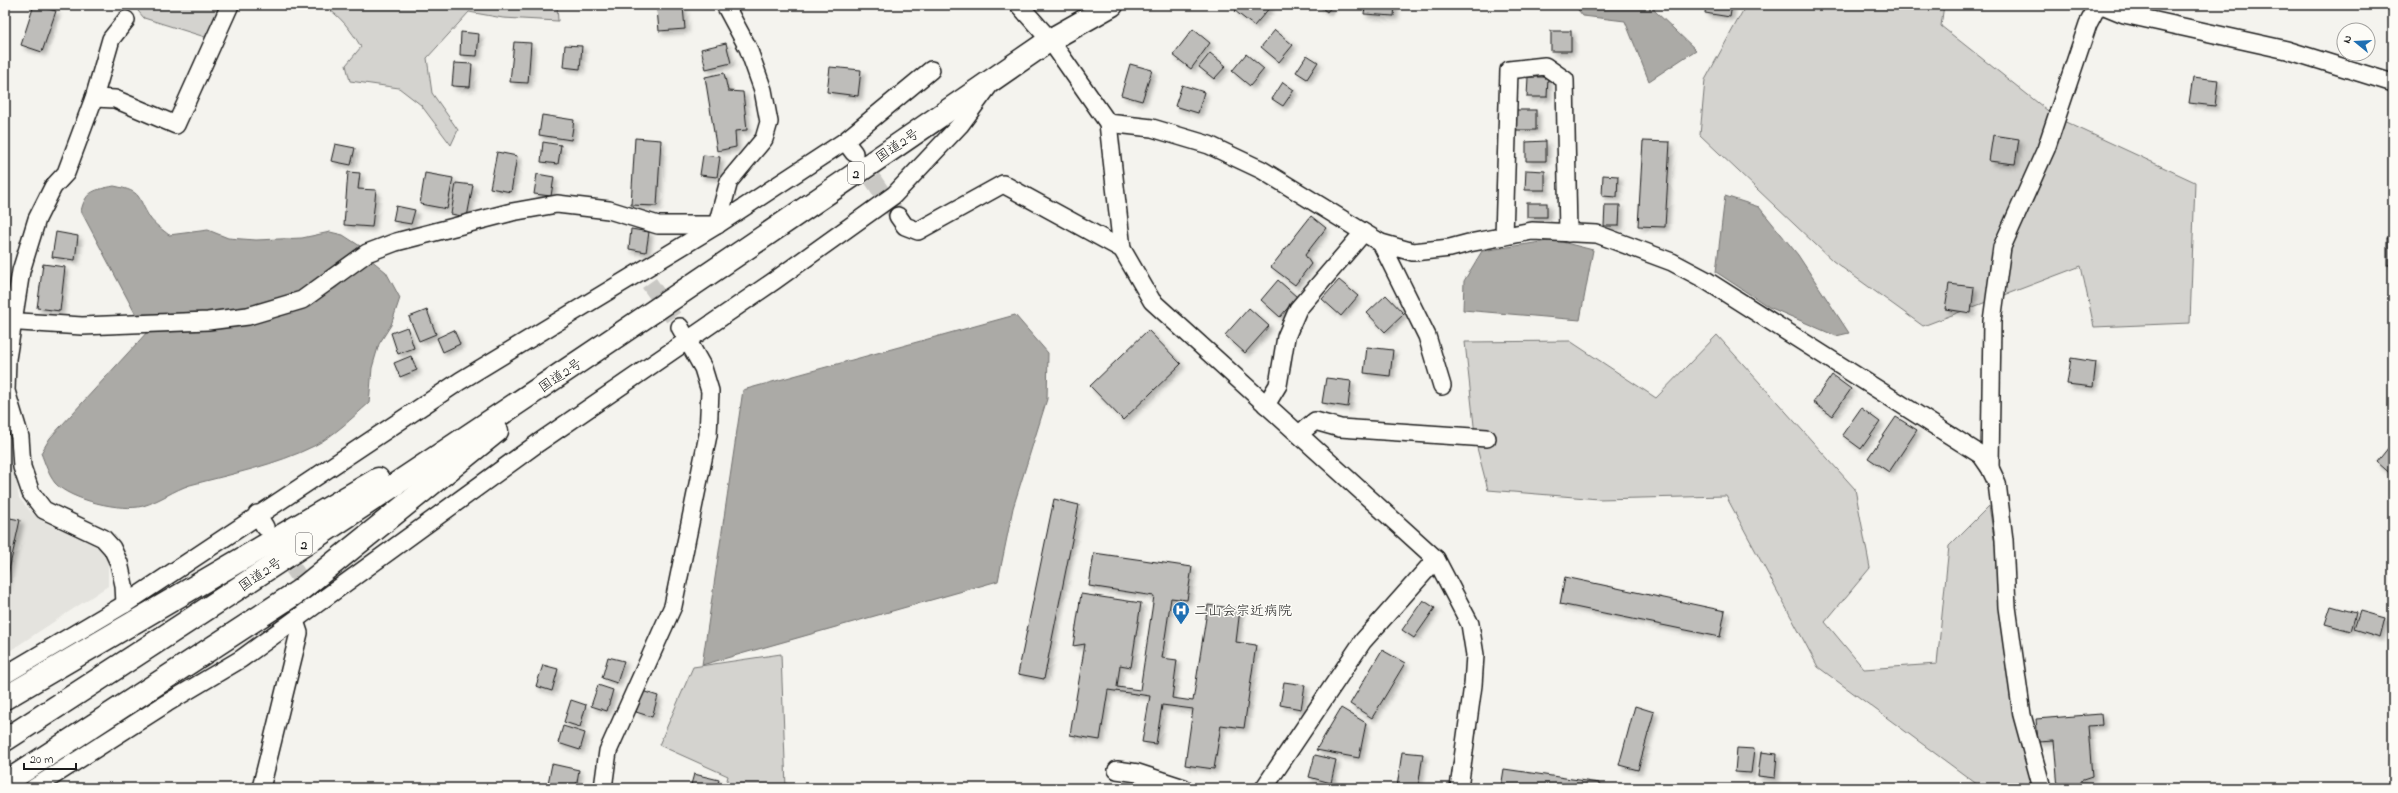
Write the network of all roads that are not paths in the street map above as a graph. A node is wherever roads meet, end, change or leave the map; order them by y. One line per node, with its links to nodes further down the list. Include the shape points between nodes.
1 (230, 5): 12 (street, via 176,125 115,99)
2 (726, 5): 15 (street, via 748,48 763,90 768,122 764,139 729,181)
3 (1019, 5): 8 (street)
4 (1112, 5): 8 (highway, 国道2号 / 2)
5 (2098, 5): 29 (street, via 2088,24 2046,149 2002,246 1992,321)
6 (2102, 5): 11 (street, via 2124,14 2287,50)
7 (126, 20): 12 (street, via 111,39)
8 (1050, 40): 10 (highway, 国道2号 / 2); 13 (street)
9 (931, 70): 15 (street, via 849,147)
10 (994, 79): 22 (street, via 960,124 894,196 774,281); 23 (highway, 国道2号 / 2)
11 (2393, 83)
12 (94, 98): 21 (street, via 66,173 53,187 37,220 21,271)
13 (1108, 123): 16 (street, via 1152,128 1209,145 1262,170); 20 (street)
14 (898, 216): 20 (street, via 905,226 918,231 1003,184)
15 (717, 225): 21 (street, via 658,225 609,210 557,204 512,212 396,242 367,253 302,300 248,316 82,326); 31 (street, via 645,277 460,381 261,521)
16 (1364, 232): 19 (street); 25 (street, via 1298,309 1286,337 1278,385)
17 (1568, 232): 18 (street, via 1532,231); 18 (street, via 1565,80 1545,66 1509,70); 29 (street, via 1612,238 1672,262 1704,279 1981,454)
18 (1504, 236): 19 (street, via 1450,248 1414,252)
19 (1381, 243): 24 (street, via 1427,336)
20 (1122, 249): 25 (street, via 1152,301)
21 (10, 322): 31 (street, via 6,392 20,437 22,467 31,494 44,510 103,538 112,548 119,563)
22 (683, 334): 32 (street, via 538,444 315,600); 40 (street, via 704,368 710,391 708,436 673,606 608,751)
23 (602, 346): 28 (highway, 国道2号 / 2); 37 (highway, via 299,591)
24 (1442, 386)
25 (1266, 405): 26 (street)
26 (1299, 434): 27 (street, via 1315,421 1340,428); 30 (street)
27 (1488, 438)
28 (426, 464): 34 (highway, via 387,474); 35 (highway, 国道2号 / 2)
29 (1990, 468): 44 (street, via 1997,483 2007,607 2022,715)
30 (1436, 559): 42 (street, via 1363,642); 43 (street, via 1470,624 1475,655)
31 (125, 604): 33 (street)
32 (295, 622): 38 (street, via 241,659); 39 (street, via 299,633)
33 (5, 675)
34 (5, 698)
35 (5, 740)
36 (1118, 770): 41 (street, via 1138,773)
37 (5, 783)
38 (34, 788)
39 (261, 788)
40 (603, 788)
41 (1184, 788)
42 (1264, 788)
43 (1459, 788)
44 (2042, 788)

